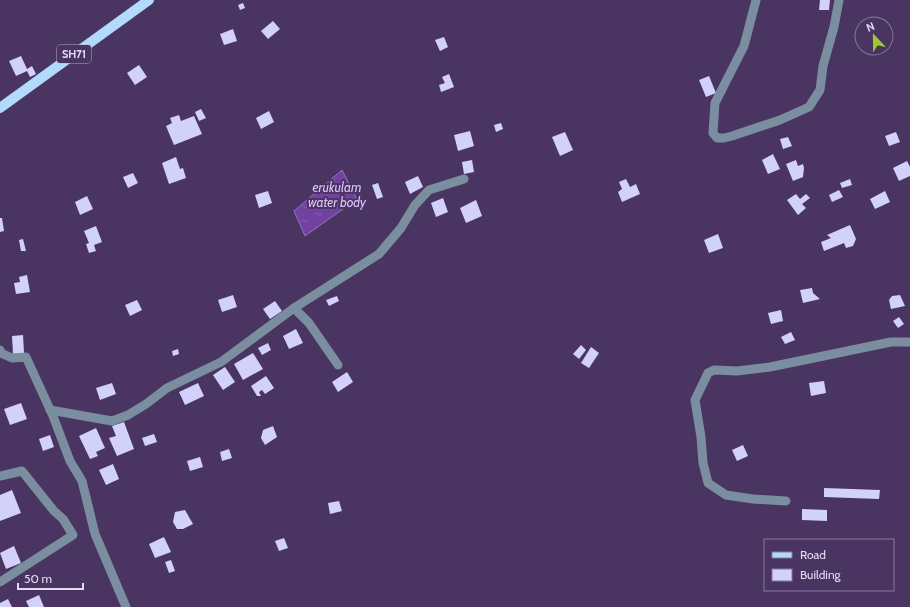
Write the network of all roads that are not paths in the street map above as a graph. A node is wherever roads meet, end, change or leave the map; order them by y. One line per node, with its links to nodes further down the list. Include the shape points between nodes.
1 (149, 0): 4 (main road, SH71)
2 (756, 0): 3 (street, via 744,46 715,103 713,133 717,138 746,132 809,107 820,90 823,66)
3 (839, 0)
4 (0, 108)
5 (464, 179): 6 (street, via 429,190 379,254)
6 (294, 308): 9 (street, via 309,323); 10 (street, via 221,362 167,388 128,415 112,421)
7 (910, 342): 12 (street, via 891,342 770,367 737,371 714,370 708,373 695,400 708,484 726,495)
8 (0, 350): 10 (street, via 12,358 26,357)
9 (338, 365)
10 (50, 410): 14 (street, via 70,461 82,481 95,534)
11 (0, 476): 13 (street, via 22,471 54,512 63,519 73,535)
12 (786, 501)
13 (0, 582)
14 (126, 607)

